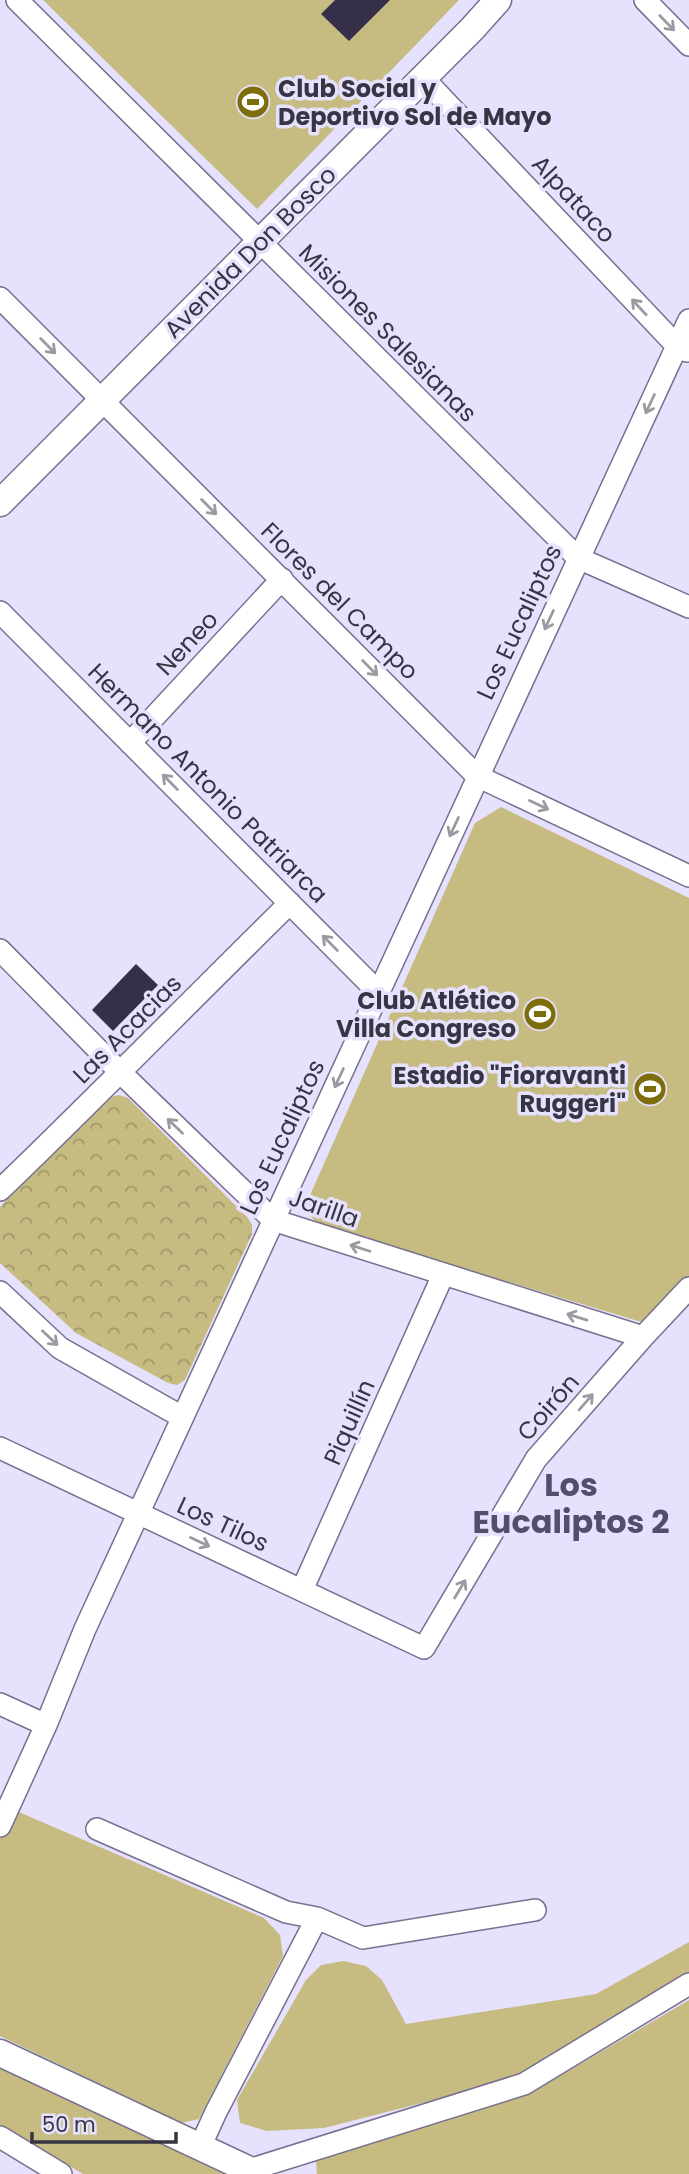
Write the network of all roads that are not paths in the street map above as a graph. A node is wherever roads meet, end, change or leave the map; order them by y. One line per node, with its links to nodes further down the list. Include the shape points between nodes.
1 (17, 0): 6 (street, Misiones Salesianas)
2 (498, 0): 5 (main road, Avenida Don Bosco)
3 (645, 0): 4 (street, one-way to 4)
4 (689, 45)
5 (423, 79): 6 (main road, Avenida Don Bosco); 9 (street, Alpataco, one-way to 5)
6 (259, 243): 10 (main road, Avenida Don Bosco); 12 (street, Misiones Salesianas)
7 (0, 298): 10 (street, Flores del Campo, one-way to 10)
8 (689, 320): 9 (street, Los Eucaliptos)
9 (683, 349): 12 (street, Los Eucaliptos, one-way to 12)
10 (103, 400): 11 (main road, Avenida Don Bosco); 13 (street, Flores del Campo, one-way to 13)
11 (0, 503)
12 (578, 558): 14 (street, Misiones Salesianas); 17 (street, Los Eucaliptos, one-way to 17)
13 (282, 579): 16 (street, Neneo); 17 (street, Flores del Campo, one-way to 17)
14 (689, 607)
15 (0, 612): 16 (street, Hermano Antonio Patriarca)
16 (131, 743): 19 (street, Hermano Antonio Patriarca, one-way to 16)
17 (477, 776): 18 (street, Flores del Campo, one-way to 18); 21 (street, Los Eucaliptos, one-way to 21)
18 (689, 876)
19 (290, 903): 21 (street, Hermano Antonio Patriarca, one-way to 19); 22 (street, Las Acacias)
20 (0, 950): 22 (street, Jarilla)
21 (378, 992): 24 (street, Los Eucaliptos, one-way to 24)
22 (121, 1073): 23 (street, Las Acacias); 24 (street, Jarilla, one-way to 22)
23 (0, 1190)
24 (273, 1220): 25 (street, Jarilla, one-way to 24); 29 (street, Los Eucaliptos)
25 (443, 1275): 28 (street, Jarilla, one-way to 25); 32 (street, Piquillín)
26 (689, 1287): 28 (street, Coirón)
27 (0, 1292): 29 (street, one-way to 29, via 60,1348)
28 (643, 1337): 33 (street, Coirón, one-way to 28, via 536,1459)
29 (183, 1417): 31 (street, Los Eucaliptos)
30 (0, 1448): 31 (street, Los Tilos)
31 (138, 1513): 32 (street, Los Tilos, one-way to 32); 35 (street, Los Eucaliptos)
32 (302, 1590): 33 (street, Los Tilos)
33 (424, 1648)
34 (0, 1704): 35 (street)
35 (47, 1725): 36 (street, Los Eucaliptos)
36 (0, 1826)
37 (97, 1829): 39 (street, via 286,1912)
38 (536, 1910): 39 (street, via 363,1938)
39 (317, 1918): 43 (street)
40 (689, 1984): 44 (street, via 524,2084)
41 (0, 2053): 43 (main road)
42 (0, 2137): 45 (street)
43 (200, 2147): 44 (main road)
44 (254, 2172)
45 (61, 2174)

